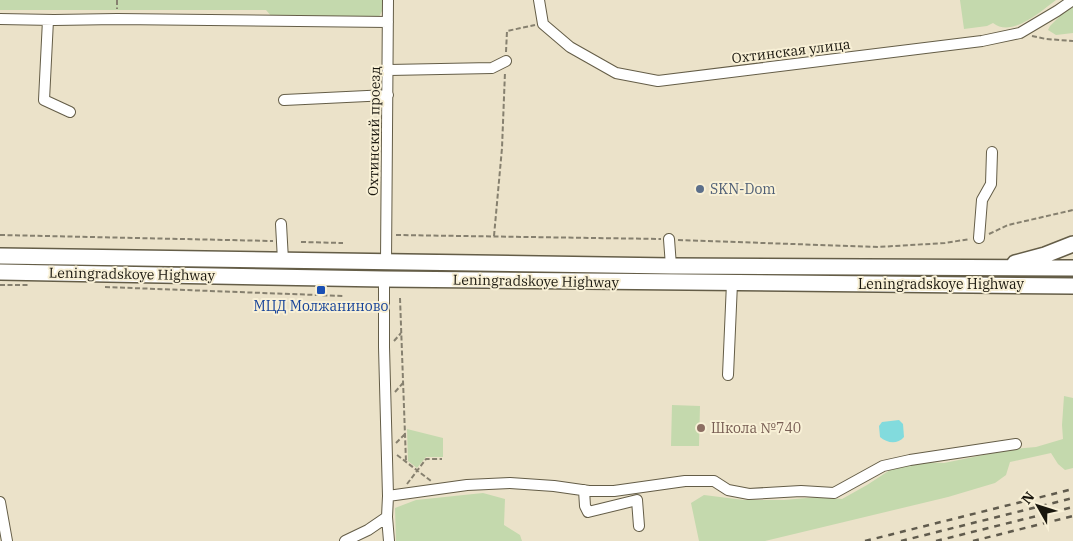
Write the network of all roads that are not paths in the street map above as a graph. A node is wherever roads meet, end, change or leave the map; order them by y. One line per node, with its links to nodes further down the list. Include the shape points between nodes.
1 (388, 0): 6 (street, Охтинский проезд)
2 (539, 0): 3 (street, Охтинская улица, via 543,24 570,46 616,72 658,81 982,41 1020,33)
3 (1072, 0)
4 (0, 18): 5 (street)
5 (48, 20): 6 (street); 11 (street, via 44,100)
6 (388, 22): 8 (street, Охтинский проезд)
7 (506, 61): 8 (street, via 492,68)
8 (389, 70): 9 (street, Охтинский проезд)
9 (388, 95): 10 (street); 19 (street, Охтинский проезд)
10 (284, 100)
11 (70, 112)
12 (992, 152): 14 (street, via 991,184 982,200)
13 (281, 224): 18 (street)
14 (980, 238)
15 (669, 239): 20 (street)
16 (1073, 244): 21 (highway)
17 (0, 256): 18 (highway, Leningradskoye Highway)
18 (283, 260): 19 (highway, Leningradskoye Highway)
19 (386, 263): 20 (highway, Leningradskoye Highway)
20 (671, 266): 21 (highway, Leningradskoye Highway)
21 (996, 268): 22 (highway, Leningradskoye Highway)
22 (1073, 268)
23 (0, 272): 24 (highway, Leningradskoye Highway)
24 (384, 279): 25 (highway, Leningradskoye Highway); 30 (street)
25 (732, 283): 26 (highway, Leningradskoye Highway); 27 (street)
26 (1073, 286)
27 (728, 375)
28 (1016, 444): 29 (street, via 883,466 834,493 749,494 728,490 714,481 685,481 614,491)
29 (584, 490): 30 (street, via 510,483 467,485); 33 (street, via 588,512 637,500)
30 (388, 496): 32 (street)
31 (0, 502): 34 (street)
32 (387, 517): 35 (street); 36 (street)
33 (639, 526)
34 (7, 541)
35 (345, 541)
36 (389, 541)

